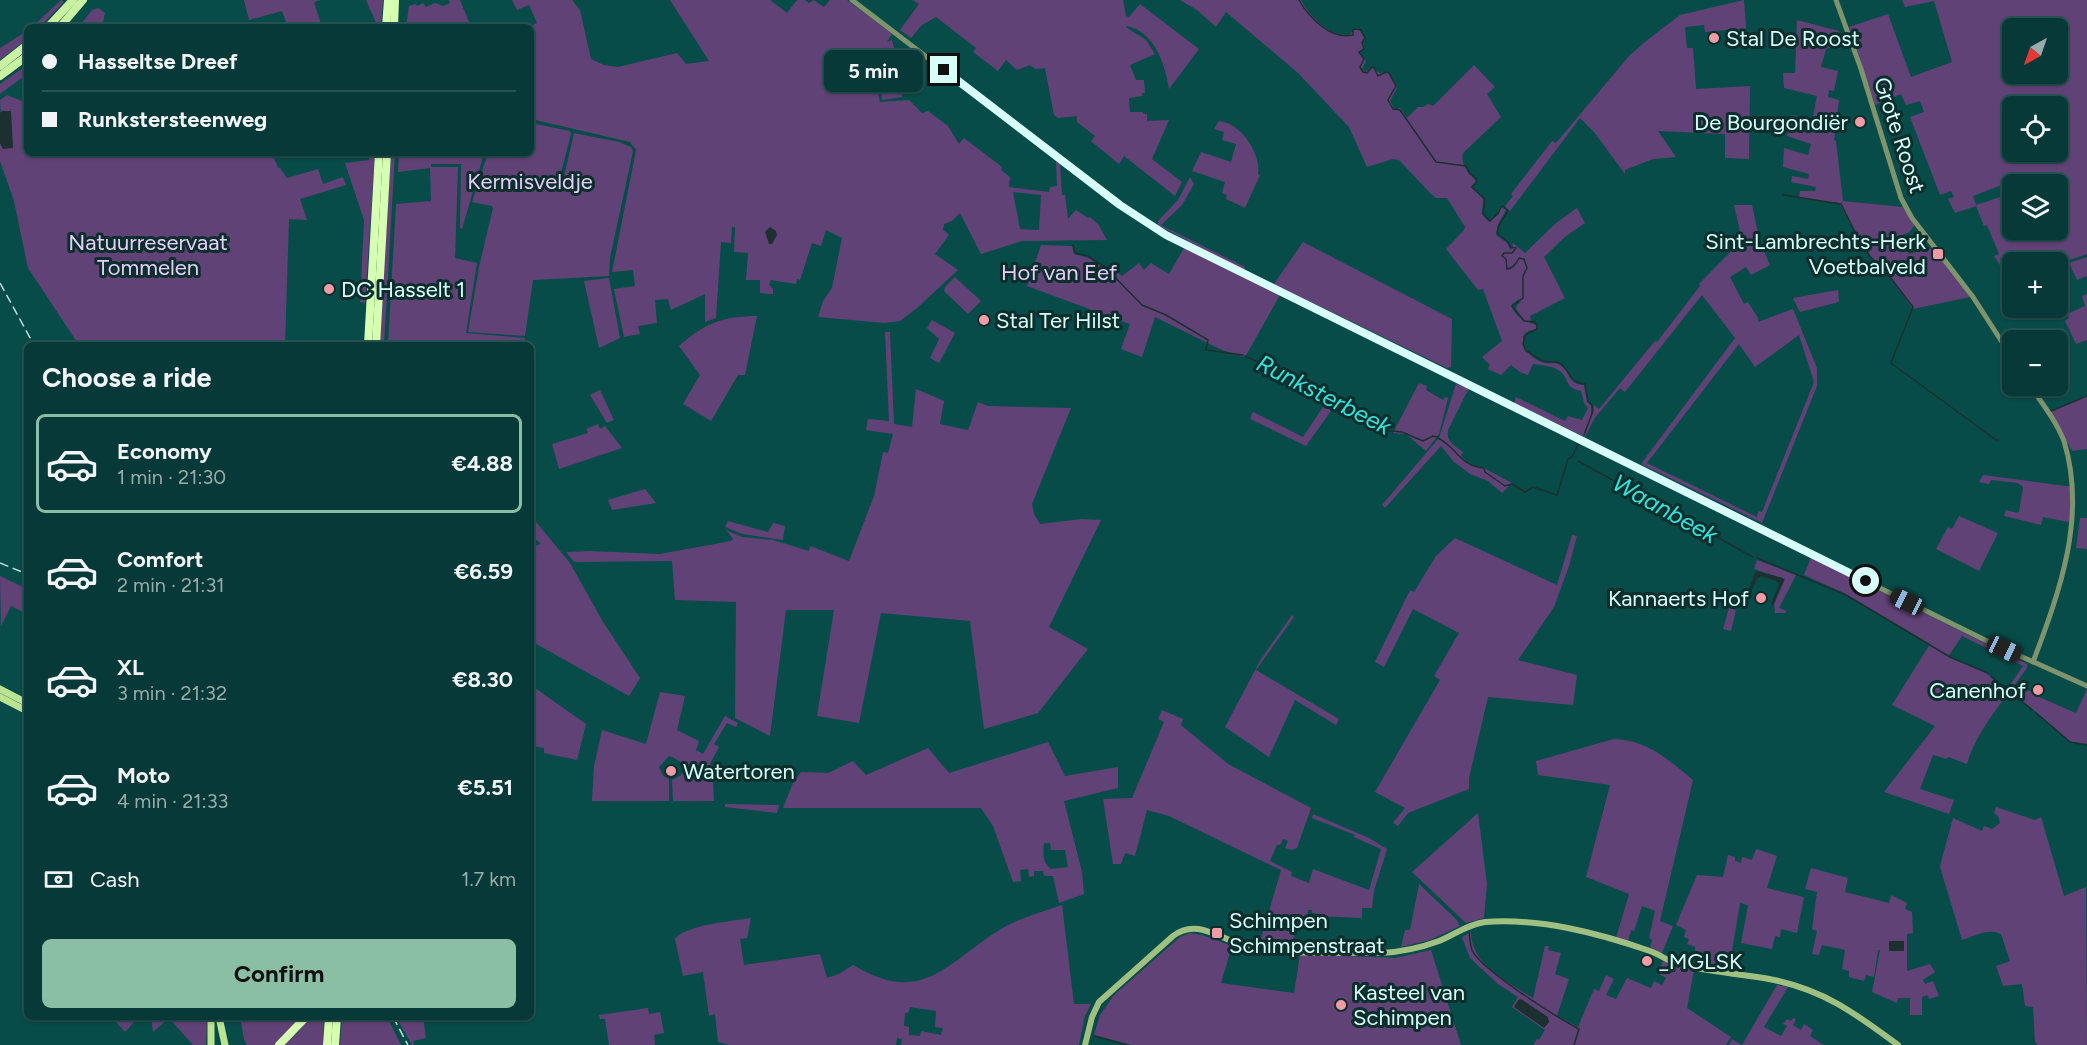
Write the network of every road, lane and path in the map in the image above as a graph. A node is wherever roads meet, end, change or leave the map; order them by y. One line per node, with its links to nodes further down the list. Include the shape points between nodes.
1 (73, 0): 7 (highway)
2 (83, 0): 8 (highway)
3 (388, 0): 9 (highway)
4 (396, 0): 10 (highway)
5 (852, 0): 21 (street, via 1159,231)
6 (1836, 0): 19 (street, Grote Roost, via 1901,198)
7 (51, 24)
8 (63, 24)
9 (386, 24)
10 (394, 24)
11 (24, 47): 13 (highway)
12 (24, 58): 14 (highway)
13 (0, 66)
14 (0, 76)
15 (379, 156): 17 (highway)
16 (387, 156): 18 (highway)
17 (368, 342)
18 (376, 342)
19 (2002, 342)
20 (2036, 396): 21 (street, via 2063,438 2078,500 2070,554)
21 (2033, 662): 22 (street)
22 (2087, 686)
23 (0, 689): 25 (main road)
24 (0, 697): 26 (main road)
25 (24, 701)
26 (24, 709)
27 (211, 1020): 32 (main road)
28 (220, 1020): 33 (main road)
29 (303, 1020): 34 (highway)
30 (328, 1020): 35 (highway)
31 (337, 1020): 36 (highway)
32 (211, 1045)
33 (225, 1045)
34 (279, 1045)
35 (327, 1045)
36 (335, 1045)
37 (1086, 1045): 38 (main road, via 1100,1002 1182,930 1200,928 1256,948 1381,953 1431,944 1477,923 1522,922 1597,936 1652,952 1674,963 1801,987 1840,1004)
38 (1898, 1045)

